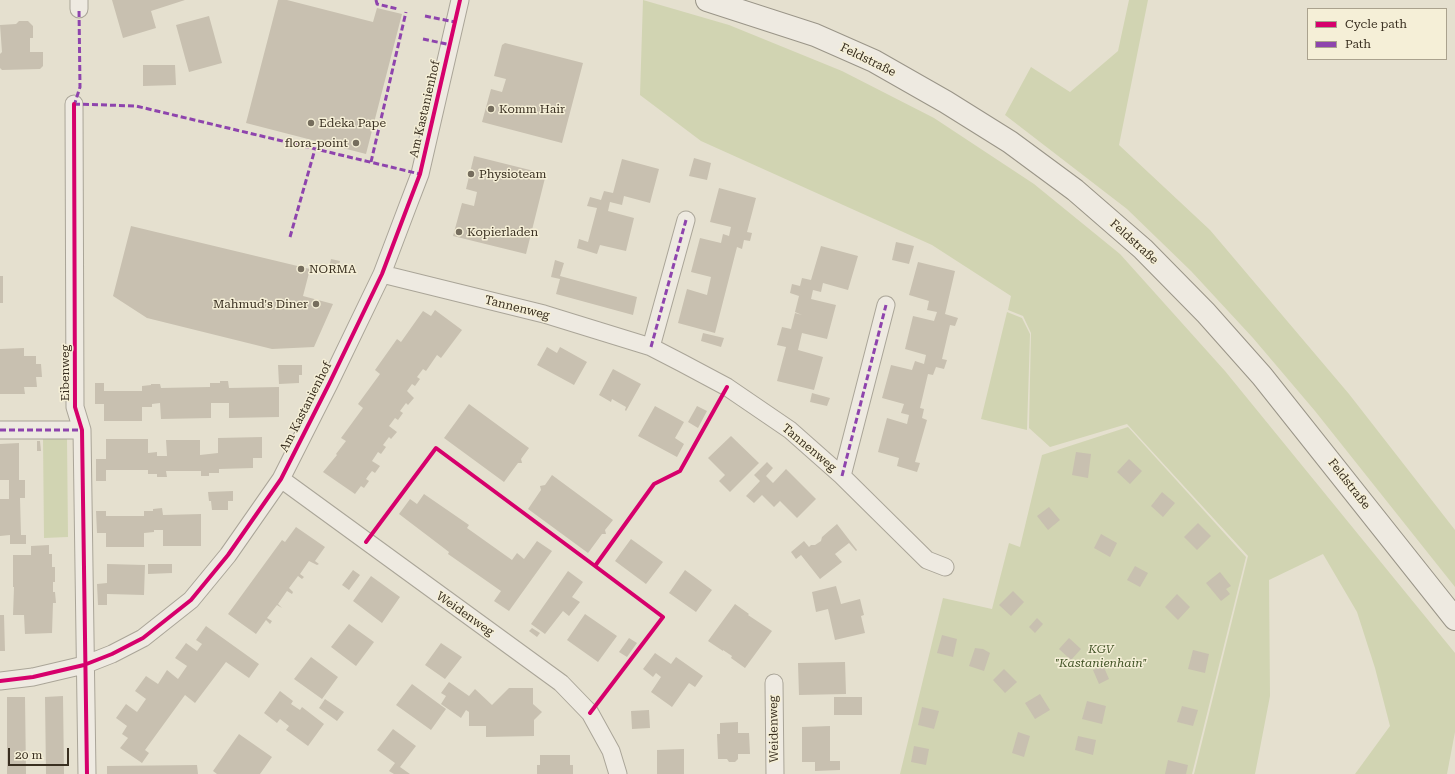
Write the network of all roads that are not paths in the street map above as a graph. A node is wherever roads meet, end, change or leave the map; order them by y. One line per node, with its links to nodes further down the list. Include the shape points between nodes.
1 (460, 0): 5 (street, Am Kastanienhof, via 420,174)
2 (707, 0): 13 (main road, Feldstraße, via 815,35 874,62 946,102 1010,142 1075,190 1143,249 1206,313 1262,376)
3 (74, 104): 9 (street, Eibenweg, via 75,408)
4 (686, 220): 7 (street)
5 (382, 274): 7 (street, Tannenweg, via 544,314); 11 (street, Am Kastanienhof)
6 (886, 305): 10 (street, Tannenweg)
7 (651, 347): 10 (street, Tannenweg, via 727,387 790,430)
8 (0, 430): 9 (street)
9 (82, 430): 14 (street, Eibenweg)
10 (842, 476): 12 (street, Tannenweg, via 927,560)
11 (280, 479): 14 (street, Am Kastanienhof, via 228,555 191,600 143,638); 18 (street, Weidenweg, via 561,683 590,713 611,751)
12 (945, 567)
13 (1455, 619)
14 (84, 665): 15 (street, Am Kastanienhof, via 33,677); 17 (street, Eibenweg)
15 (0, 680)
16 (774, 683): 19 (street, Weidenweg)
17 (87, 774)
18 (618, 774)
19 (775, 774)

